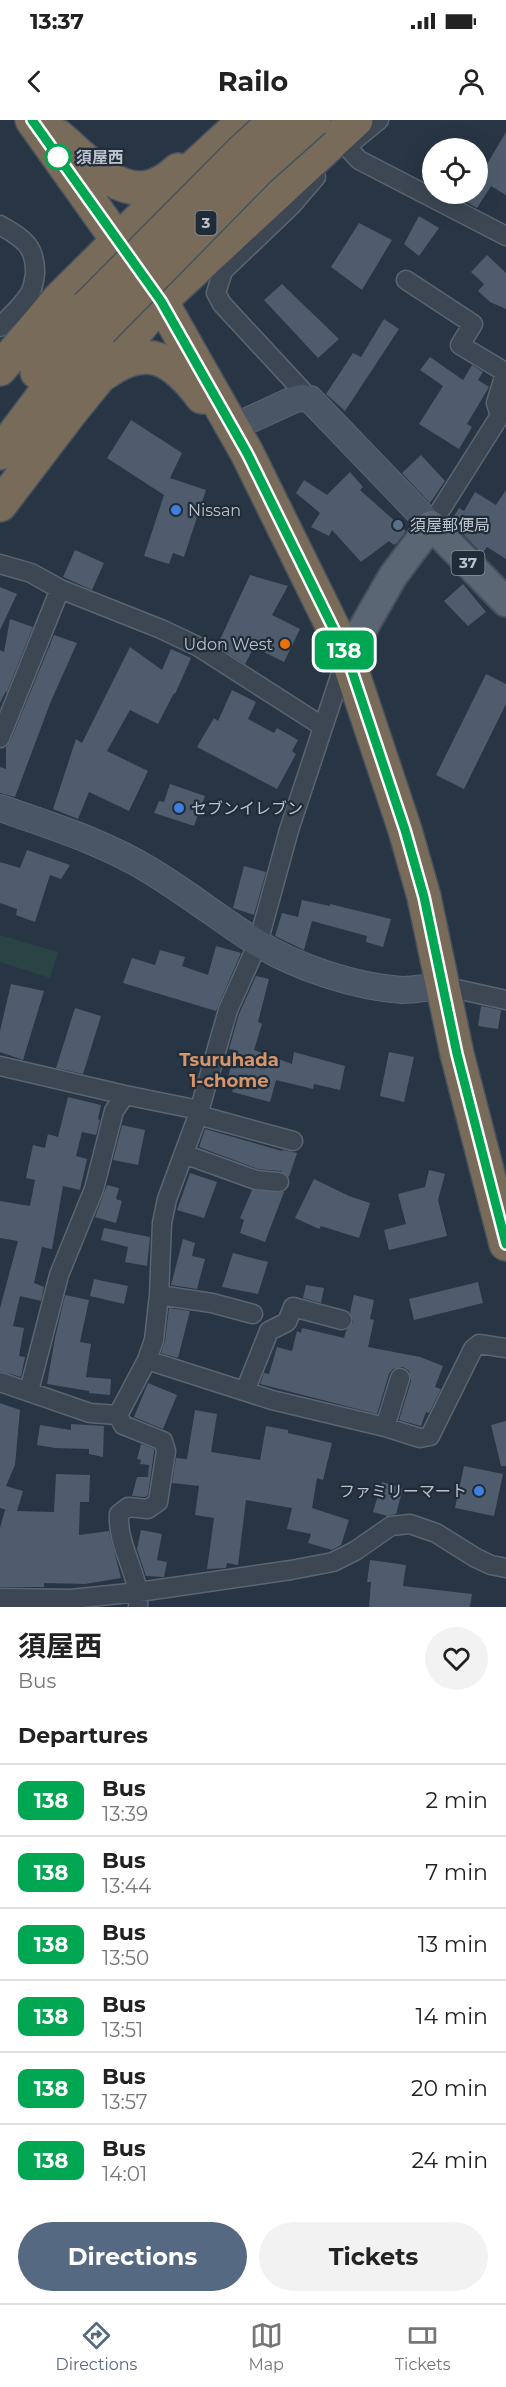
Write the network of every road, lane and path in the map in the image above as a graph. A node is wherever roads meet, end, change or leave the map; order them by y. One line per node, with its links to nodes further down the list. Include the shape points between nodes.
1 (32, 120): 10 (highway)
2 (38, 120): 3 (highway, via 115,183 132,189 151,187 170,178)
3 (240, 120)
4 (245, 120): 10 (highway)
5 (276, 120): 13 (highway, 3, bridge, via 243,150)
6 (379, 120): 7 (street)
7 (338, 131): 9 (street, via 359,160); 12 (highway, 3); 13 (highway, 3, bridge, via 259,169); 18 (street, via 292,205 223,271 216,293)
8 (0, 225): 14 (street, via 22,238 32,250 35,265 29,295)
9 (506, 236)
10 (120, 240): 12 (highway); 15 (highway, via 58,300)
11 (406, 280): 16 (street, via 473,324 460,345)
12 (161, 301): 17 (highway); 21 (highway)
13 (94, 318): 20 (highway, 3); 22 (highway, 3)
14 (0, 327)
15 (0, 369)
16 (505, 372): 19 (street, via 496,403)
17 (100, 376): 21 (highway, via 126,359 156,359 170,364); 23 (highway)
18 (310, 399): 21 (street, via 293,400); 24 (street)
19 (503, 411): 24 (street)
20 (0, 418)
21 (232, 428): 30 (highway)
22 (0, 453)
23 (0, 505)
24 (431, 525): 26 (main road, 37); 27 (main road)
25 (0, 564): 28 (street, via 31,573)
26 (471, 566): 27 (main road, 37, via 443,557 426,559); 29 (main road, 37)
27 (393, 576): 30 (main road)
28 (60, 589): 31 (street, via 197,646); 32 (street)
29 (506, 602)
30 (347, 656): 31 (street); 35 (highway, via 405,830 424,897)
31 (322, 726): 34 (street)
32 (0, 738)
33 (0, 808): 34 (street, via 120,854)
34 (258, 943): 35 (street, via 328,974 375,987 404,990); 39 (street, via 228,1010)
35 (442, 986): 36 (street); 43 (highway)
36 (506, 1000)
37 (0, 1066): 38 (street)
38 (125, 1095): 39 (street); 51 (street, via 114,1111 94,1189 59,1275)
39 (198, 1112): 40 (street); 41 (street)
40 (293, 1141)
41 (184, 1154): 42 (street, via 256,1180); 44 (street, via 162,1223)
42 (279, 1182)
43 (506, 1244)
44 (159, 1296): 45 (street, via 212,1303); 48 (street, via 154,1340)
45 (253, 1314)
46 (342, 1320): 52 (street, via 293,1307 287,1322 269,1331)
47 (506, 1348): 54 (street, via 479,1344 473,1349 430,1436 420,1438)
48 (147, 1360): 52 (street); 53 (street)
49 (400, 1378): 54 (street)
50 (0, 1383): 51 (street)
51 (29, 1391): 53 (street, via 90,1413)
52 (244, 1391): 54 (street)
53 (118, 1415): 57 (street, via 123,1425 163,1441 166,1451 158,1502 148,1509 128,1507 119,1514 118,1528)
54 (385, 1427)
55 (506, 1568): 57 (street, via 483,1562 436,1533 411,1524 391,1526 333,1562)
56 (0, 1598): 57 (street)
57 (138, 1600)

